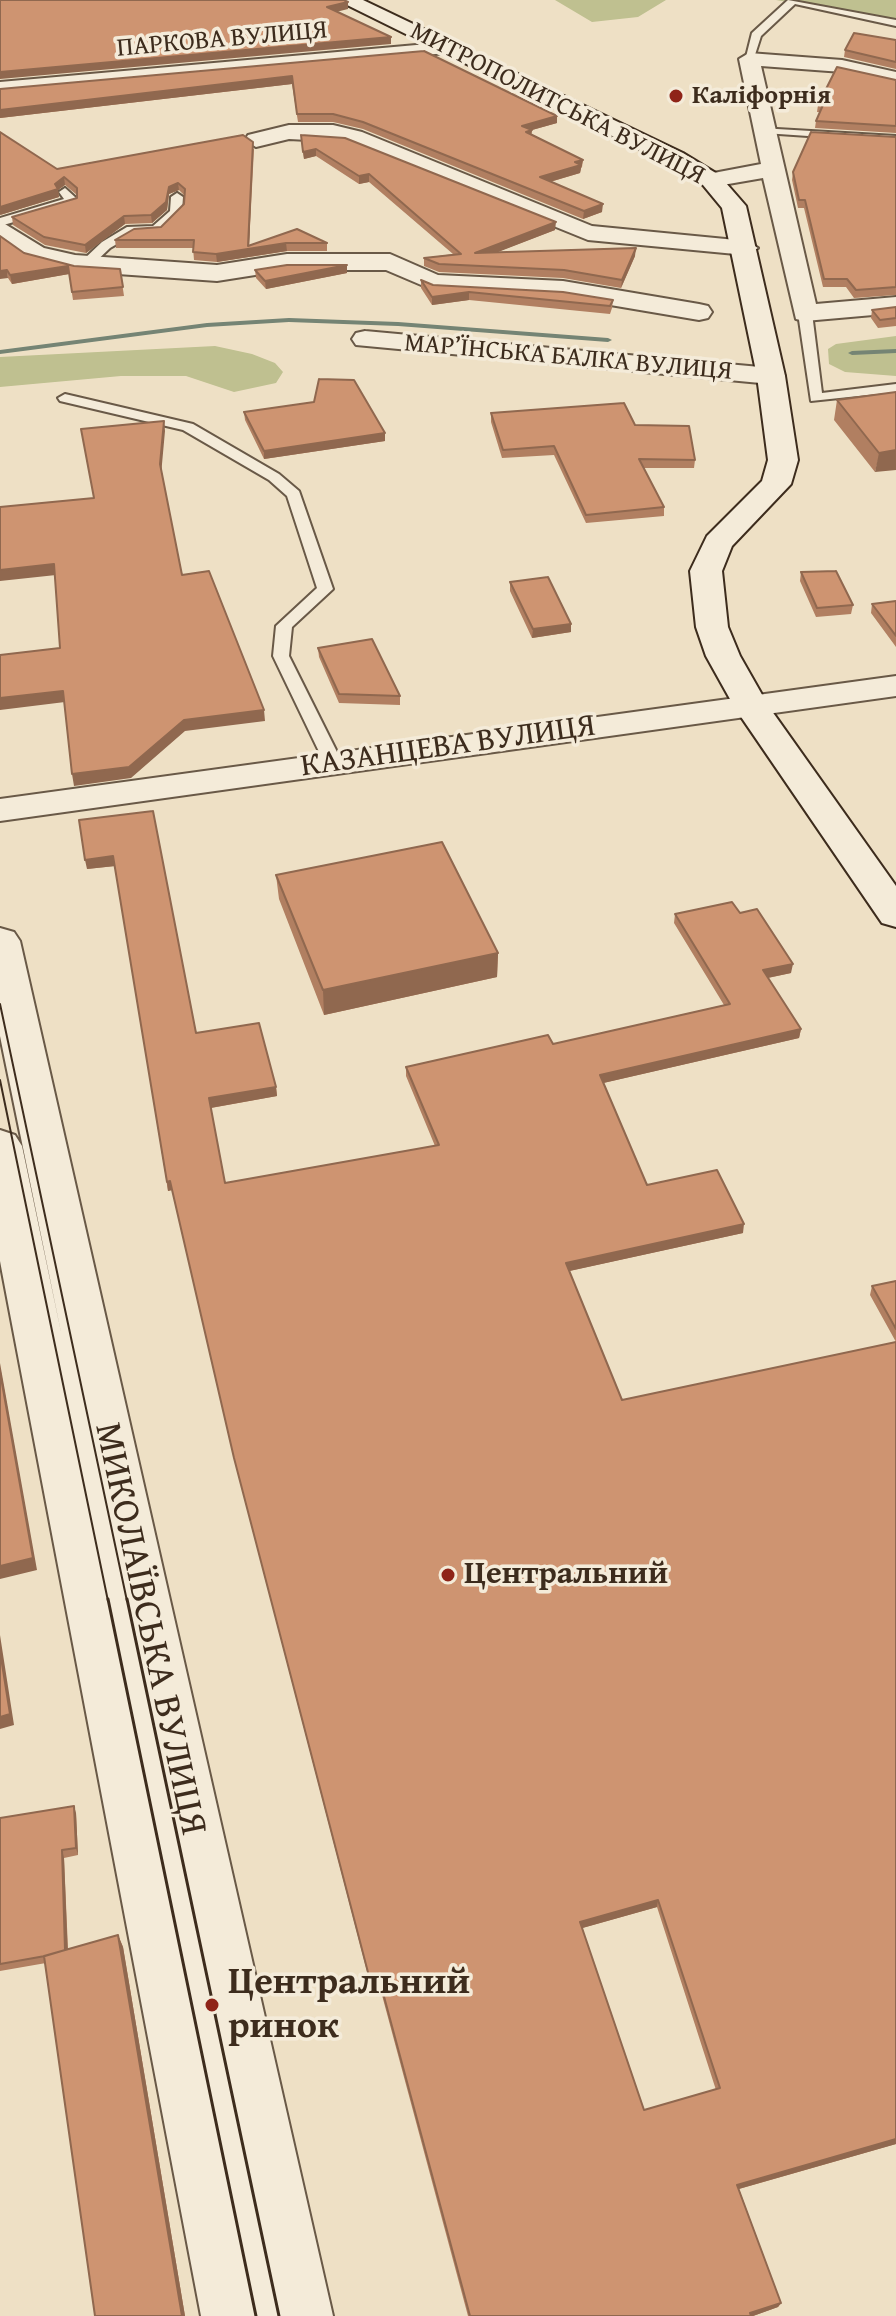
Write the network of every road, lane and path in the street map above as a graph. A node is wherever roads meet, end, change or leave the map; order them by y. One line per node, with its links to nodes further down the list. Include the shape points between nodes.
1 (347, 0): 4 (street, МИТРОПОЛИТСЬКА ВУЛИЦЯ)
2 (794, 0): 3 (lane); 5 (lane, via 756,35)
3 (896, 23)
4 (450, 48): 7 (street, ПАРКОВА ВУЛИЦЯ); 12 (street, МИТРОПОЛИТСЬКА ВУЛИЦЯ)
5 (749, 59): 6 (street, via 842,66); 8 (street)
6 (896, 78)
7 (0, 88)
8 (764, 130): 9 (lane); 11 (street)
9 (896, 139)
10 (256, 140): 17 (street, via 289,132 354,137 560,225)
11 (773, 169): 12 (street); 22 (street)
12 (711, 180): 18 (street, МИТРОПОЛИТСЬКА ВУЛИЦЯ, via 734,206)
13 (65, 192): 15 (lane, via 72,201)
14 (177, 197): 19 (lane, via 176,212 156,230 131,230)
15 (0, 222)
16 (0, 228): 19 (street, via 35,253)
17 (686, 243): 18 (street); 21 (street)
18 (746, 248): 25 (street, МИТРОПОЛИТСЬКА ВУЛИЦЯ)
19 (86, 264): 21 (street, via 217,273 287,262 390,262 433,282 563,289)
20 (896, 305): 22 (street)
21 (699, 312): 24 (street)
22 (805, 313): 26 (lane, via 816,398)
23 (365, 339): 24 (street, МАР’ЇНСЬКА БАЛКА ВУЛИЦЯ)
24 (709, 371): 25 (street, МАР’ЇНСЬКА БАЛКА ВУЛИЦЯ)
25 (771, 376): 29 (street, МИТРОПОЛИТСЬКА ВУЛИЦЯ, via 783,460 776,484 718,543 706,571 712,627)
26 (896, 388)
27 (65, 398): 30 (lane, via 188,427 294,494 325,589 284,626 281,656)
28 (896, 686): 29 (street, КАЗАНЦЕВА ВУЛИЦЯ)
29 (752, 708): 30 (street, КАЗАНЦЕВА ВУЛИЦЯ); 32 (street, МИТРОПОЛИТСЬКА ВУЛИЦЯ)
30 (333, 762): 31 (street, КАЗАНЦЕВА ВУЛИЦЯ)
31 (0, 810)
32 (896, 914)
33 (0, 941): 36 (street, МИКОЛАЇВСЬКА ВУЛИЦЯ)
34 (0, 1146): 35 (street, МИКОЛАЇВСЬКА ВУЛИЦЯ)
35 (235, 2316)
36 (299, 2316)

